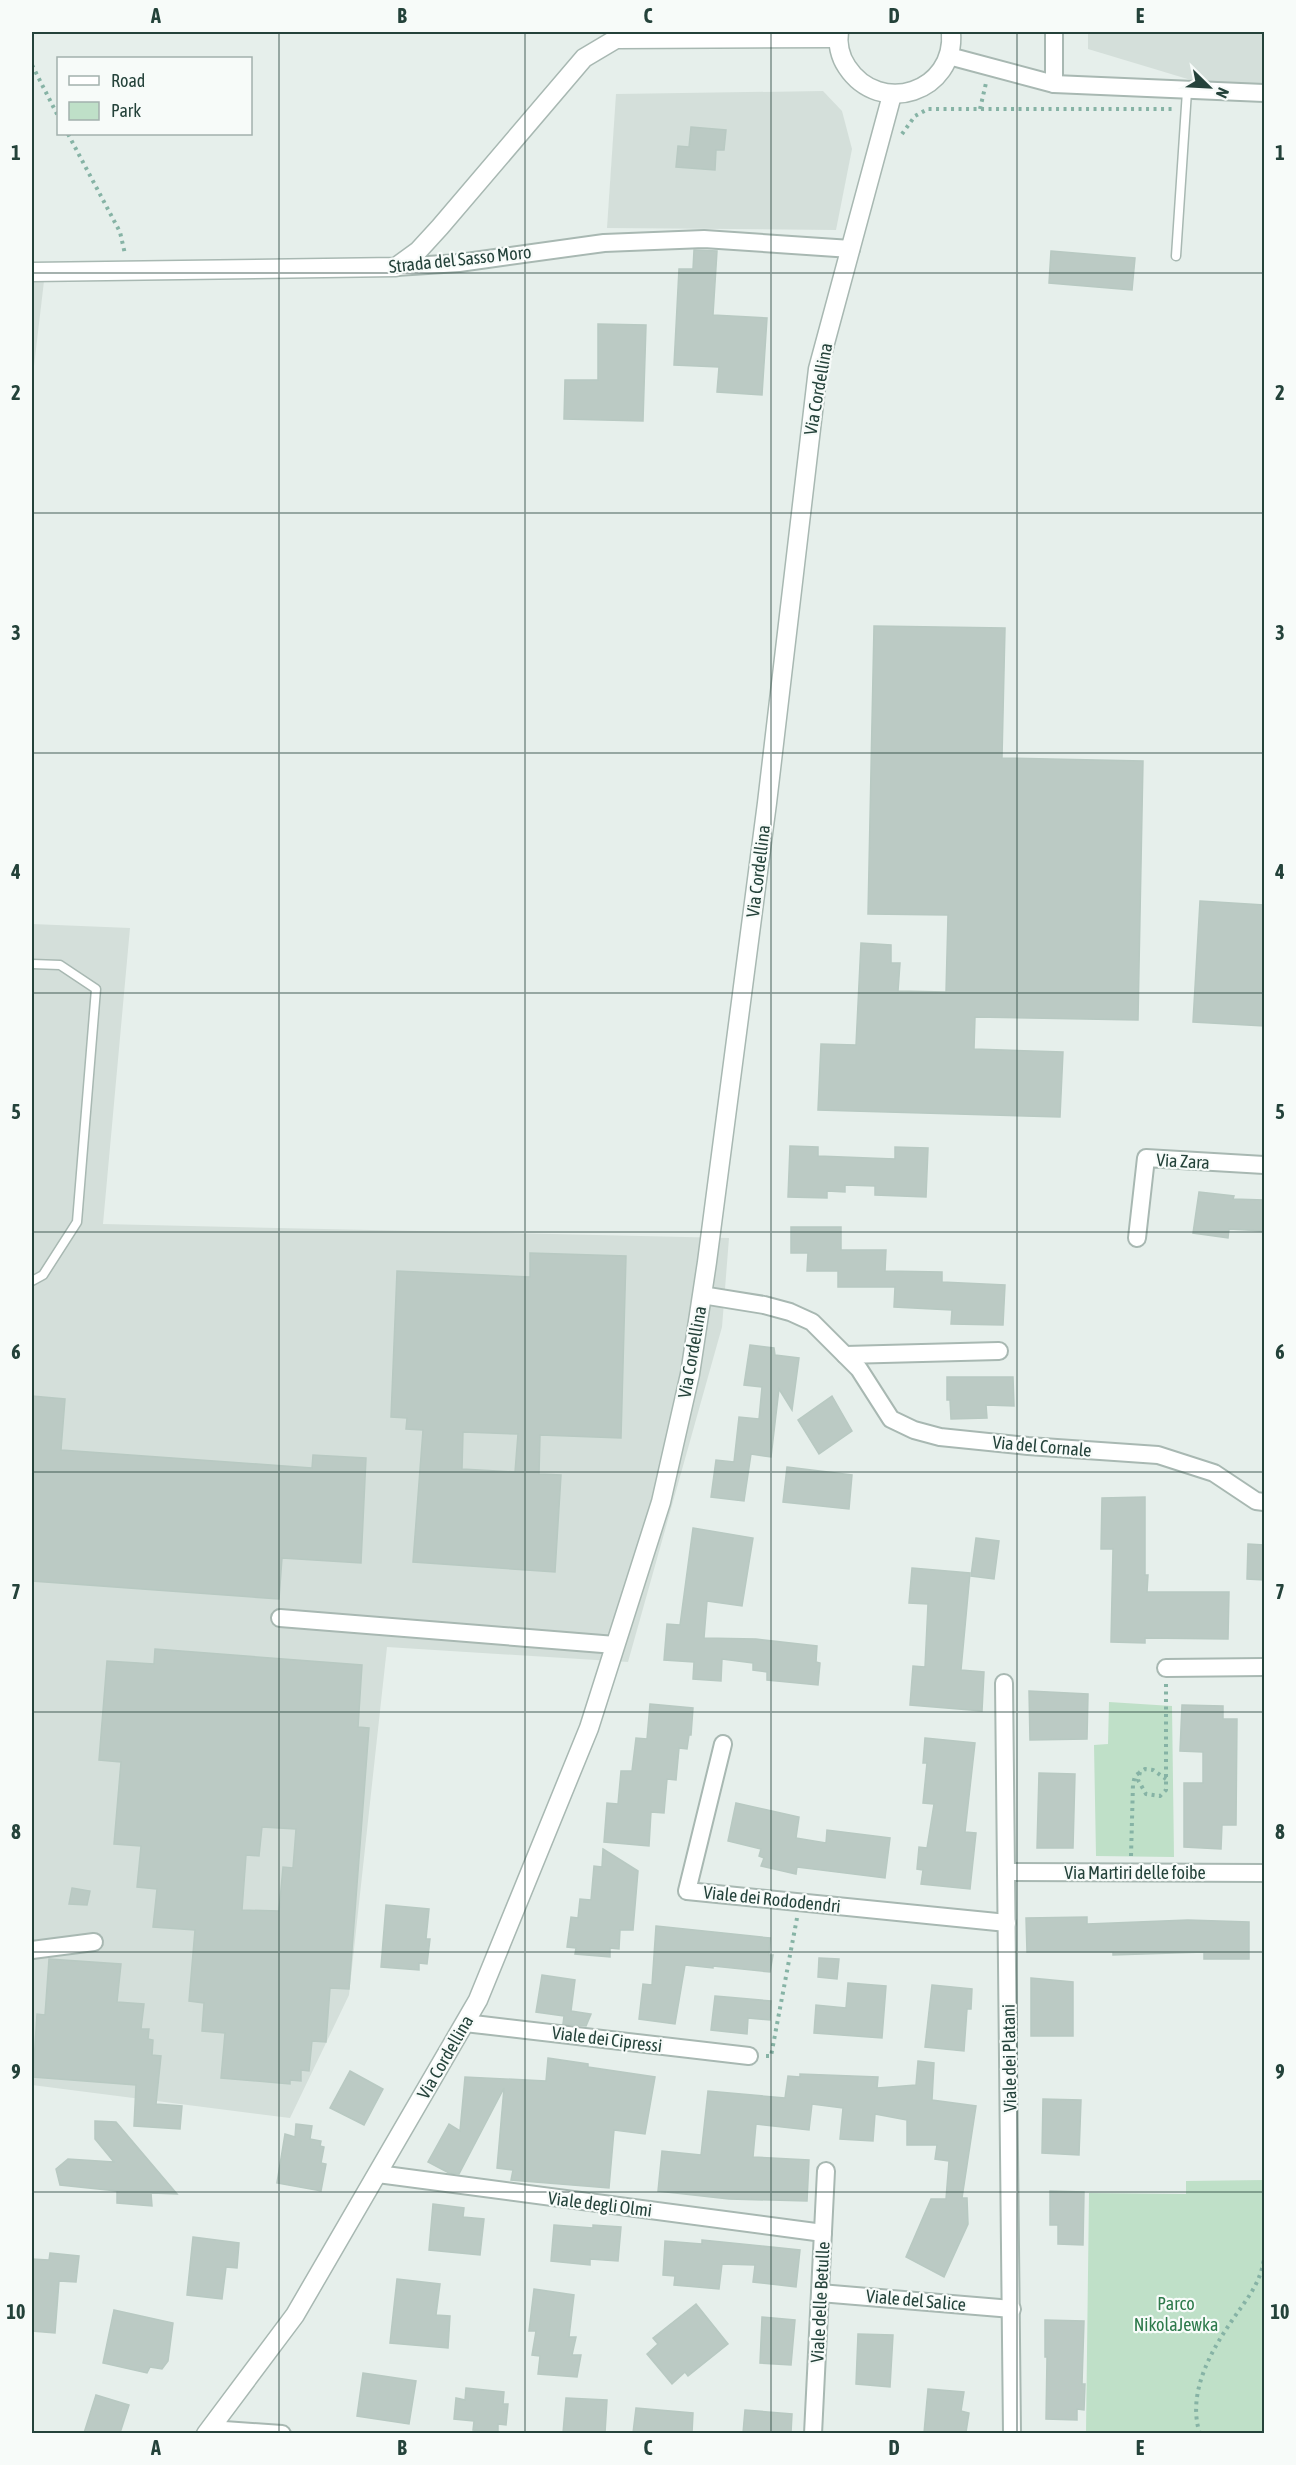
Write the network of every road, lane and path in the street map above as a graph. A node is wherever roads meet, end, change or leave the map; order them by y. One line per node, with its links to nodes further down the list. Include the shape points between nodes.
1 (951, 32): 4 (street)
2 (1054, 32): 7 (street)
3 (838, 35): 10 (street, via 842,60 854,78 871,90); 18 (street, via 616,39 584,58 440,227)
4 (949, 56): 6 (street); 10 (street, via 927,85 911,93)
5 (32, 65): 13 (path)
6 (990, 67): 7 (street); 11 (path)
7 (1054, 84): 8 (street)
8 (1187, 91): 9 (street); 12 (lane)
9 (1264, 93)
10 (892, 95): 16 (street, Via Cordellina)
11 (980, 109): 12 (path); 15 (path, via 928,109 915,116)
12 (1185, 109): 17 (lane)
13 (57, 114)
14 (69, 135): 20 (path, via 120,232)
15 (900, 138)
16 (851, 249): 18 (street, Strada del Sasso Moro, via 704,239 626,242); 25 (street, Via Cordellina, via 818,369 767,803)
17 (1176, 256)
18 (396, 267): 20 (street, Strada del Sasso Moro)
19 (32, 272): 20 (street, Strada del Sasso Moro)
20 (129, 272)
21 (32, 964): 24 (lane, via 60,965 96,989 77,1222 43,1275)
22 (1264, 1166): 23 (street, Via Zara, via 1146,1158)
23 (1137, 1238)
24 (32, 1281)
25 (702, 1295): 27 (street, Via del Cornale, via 790,1312 812,1322); 30 (street, Via Cordellina, via 690,1374 661,1502)
26 (999, 1351): 27 (street)
27 (845, 1355): 28 (street, Via del Cornale, via 859,1369 891,1419 914,1430 940,1437 1017,1445 1158,1455 1215,1473)
28 (1264, 1502)
29 (280, 1618): 30 (street)
30 (615, 1645): 45 (street, Via Cordellina, via 584,1739 478,2000)
31 (1264, 1667): 32 (street)
32 (1166, 1668)
33 (1004, 1683): 38 (street, Viale dei Platani)
34 (1166, 1706): 37 (path)
35 (723, 1744): 41 (street, Viale dei Rododendri, via 687,1891)
36 (1140, 1773): 37 (path, via 1153,1770); 37 (path, via 1141,1787 1153,1796 1166,1790); 39 (path, via 1135,1776 1132,1793)
37 (1166, 1779)
38 (1006, 1872): 39 (street, Via Martiri delle foibe); 42 (street, Viale dei Platani)
39 (1132, 1872): 40 (street, Via Martiri delle foibe)
40 (1264, 1873)
41 (800, 1902): 42 (street, Viale dei Rododendri); 46 (path, via 771,2056)
42 (1007, 1923): 52 (street, Viale dei Platani)
43 (94, 1942): 44 (street)
44 (32, 1950)
45 (465, 2023): 46 (street, Viale dei Cipressi); 48 (street, Via Cordellina)
46 (749, 2056)
47 (826, 2171): 49 (street, Viale delle Betulle)
48 (378, 2174): 49 (street, Viale degli Olmi); 53 (street, Via Cordellina, via 295,2315)
49 (823, 2233): 51 (street, Viale delle Betulle)
50 (1264, 2258): 57 (path, via 1263,2272 1218,2344 1196,2393)
51 (820, 2293): 52 (street, Viale del Salice); 55 (street, Viale delle Betulle)
52 (1012, 2309): 56 (street, Viale dei Platani)
53 (208, 2431): 54 (street)
54 (282, 2433)
55 (813, 2433)
56 (1012, 2433)
57 (1200, 2433)

